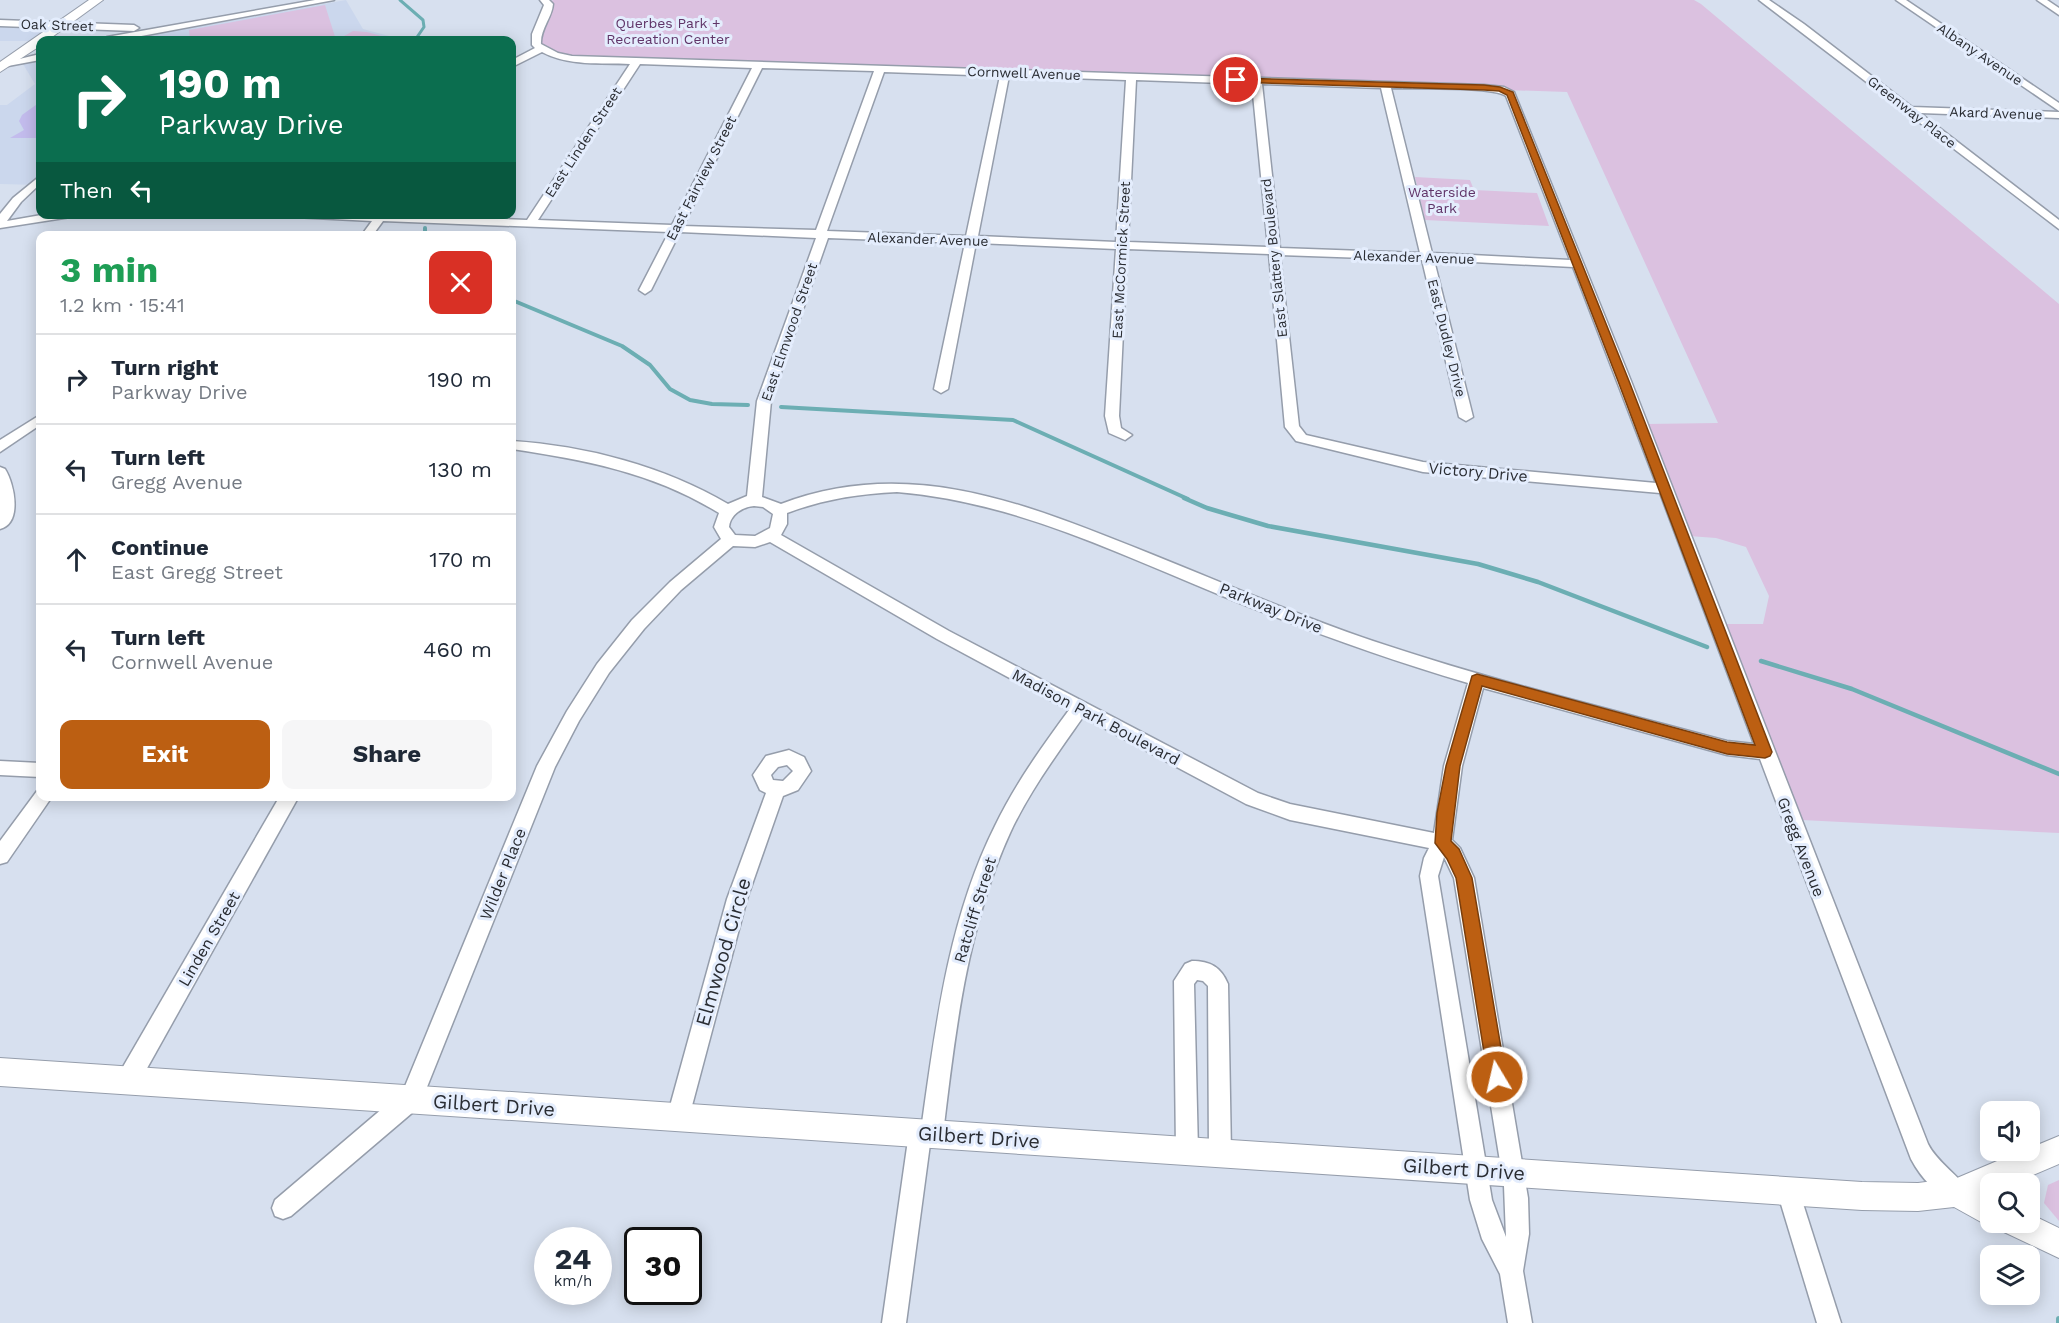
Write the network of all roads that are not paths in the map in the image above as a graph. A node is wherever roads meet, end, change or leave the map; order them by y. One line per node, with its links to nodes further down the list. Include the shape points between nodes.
1 (97, 0): 9 (main road)
2 (330, 0): 10 (street)
3 (1763, 0): 28 (street, Greenway Place)
4 (1900, 0): 26 (street, Albany Avenue)
5 (2041, 0): 7 (street)
6 (548, 1): 14 (street, via 548,14 536,34)
7 (2059, 12)
8 (0, 23): 9 (street, Oak Street)
9 (61, 25): 10 (street, Oak Street); 11 (main road)
10 (149, 32): 12 (street)
11 (46, 36)
12 (128, 36)
13 (36, 43): 18 (main road)
14 (541, 49): 16 (street); 17 (street, Cornwell Avenue, via 572,59)
15 (36, 58): 18 (street)
16 (516, 61)
17 (638, 61): 19 (street, Cornwell Avenue); 35 (street, East Linden Street)
18 (4, 66)
19 (758, 66): 20 (street, Cornwell Avenue); 37 (street, East Fairview Street)
20 (880, 69): 21 (street, Cornwell Avenue); 39 (street, East Elmwood Street)
21 (1005, 73): 22 (street, Cornwell Avenue); 40 (street)
22 (1131, 77): 23 (street, Cornwell Avenue); 41 (street, East McCormick Street)
23 (1257, 81): 24 (street, Cornwell Avenue); 42 (street, East Slattery Boulevard)
24 (1385, 85): 25 (street, Cornwell Avenue, via 1495,88); 43 (street, East Dudley Drive)
25 (1509, 92): 44 (street, Gregg Avenue)
26 (2059, 108)
27 (1898, 110): 28 (street, Akard Avenue)
28 (1910, 111): 29 (street, Akard Avenue); 36 (street, Greenway Place)
29 (2059, 115)
30 (36, 183): 34 (street)
31 (36, 219): 34 (street)
32 (379, 219): 38 (street)
33 (405, 219): 35 (street, Alexander Avenue)
34 (0, 224)
35 (530, 224): 37 (street, Alexander Avenue)
36 (2059, 226)
37 (675, 230): 39 (street, Alexander Avenue); 45 (street, East Fairview Street)
38 (370, 231)
39 (822, 235): 40 (street, Alexander Avenue); 55 (street, East Elmwood Street, via 764,401)
40 (971, 241): 41 (street, Alexander Avenue); 46 (street)
41 (1122, 247): 42 (street, Alexander Avenue); 50 (street, East McCormick Street, via 1112,416 1114,430)
42 (1274, 252): 43 (street, Alexander Avenue); 49 (street, East Slattery Boulevard, via 1292,427)
43 (1427, 258): 44 (street, Alexander Avenue); 47 (street, East Dudley Drive)
44 (1577, 264): 54 (street, Gregg Avenue)
45 (645, 290)
46 (941, 389)
47 (1466, 417)
48 (36, 422): 52 (street)
49 (1297, 434): 54 (street, Victory Drive, via 1410,465)
50 (1125, 435)
51 (516, 446): 56 (street, via 626,465 691,488)
52 (0, 447)
53 (0, 472): 58 (street, via 9,499)
54 (1665, 489): 63 (street, Gregg Avenue)
55 (754, 501): 56 (street); 57 (street, via 770,504)
56 (728, 511): 60 (street, via 721,529)
57 (779, 511): 59 (street, via 781,522); 61 (street, Parkway Drive, via 817,497 887,489 944,492 988,500 1069,526 1365,645)
58 (0, 524)
59 (771, 536): 60 (street, via 753,543); 62 (street, Madison Park Boulevard)
60 (730, 540): 73 (street, Wilder Place, via 669,592 626,639 568,724 546,766)
61 (1477, 680): 63 (street, Parkway Drive, via 1727,748); 69 (street, via 1453,766)
62 (1080, 708): 69 (street, Madison Park Boulevard, via 1271,806); 75 (street, Ratcliff Street, via 1026,787 982,878 963,937)
63 (1765, 752): 82 (street, Gregg Avenue, via 1918,1150 1931,1171)
64 (0, 768): 65 (street)
65 (36, 770)
66 (776, 790): 74 (street, Elmwood Circle, via 734,909)
67 (39, 801): 70 (street)
68 (287, 801): 72 (street, Linden Street)
69 (1443, 843): 79 (street, via 1433,858 1429,876); 80 (street, via 1464,878)
70 (0, 856)
71 (0, 1072): 72 (street, Gilbert Drive)
72 (128, 1080): 73 (street, Gilbert Drive)
73 (411, 1099): 74 (street, Gilbert Drive); 84 (street, Wilder Place)
74 (678, 1117): 75 (street, Gilbert Drive)
75 (926, 1134): 77 (street, Gilbert Drive); 88 (street, Ratcliff Street)
76 (2059, 1150): 82 (street, Gilbert Drive)
77 (1187, 1151): 78 (street, Gilbert Drive); 78 (street, via 1184,981 1192,971 1202,970 1218,984)
78 (1220, 1153): 79 (street, Gilbert Drive)
79 (1476, 1170): 80 (street, Gilbert Drive); 87 (street, via 1494,1239)
80 (1513, 1173): 81 (street, Gilbert Drive); 87 (street, via 1519,1220 1518,1250)
81 (1788, 1191): 82 (street, Gilbert Drive, via 1918,1197); 90 (street)
82 (1957, 1192): 83 (street)
83 (1980, 1206)
84 (283, 1208)
85 (2038, 1233): 86 (street)
86 (2059, 1243)
87 (1512, 1271): 89 (street)
88 (894, 1323)
89 (1520, 1323)
90 (1829, 1323)

